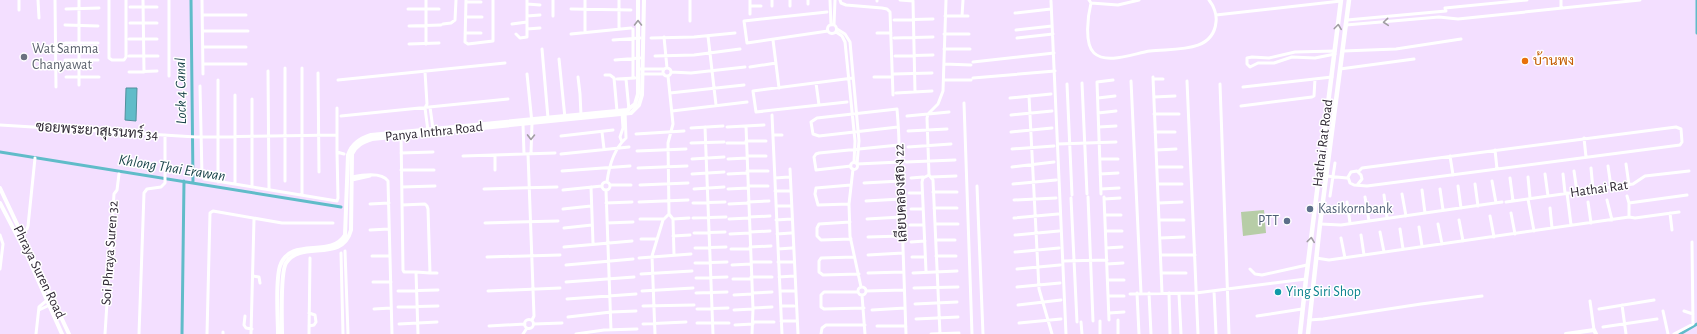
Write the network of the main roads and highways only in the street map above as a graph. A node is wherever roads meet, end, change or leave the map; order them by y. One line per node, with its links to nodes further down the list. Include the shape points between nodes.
1 (1341, 0): 3 (main road, Hathai Rat Road, one-way to 1)
2 (1349, 0): 4 (main road, Hathai Rat Road)
3 (1309, 257): 4 (main road); 5 (main road, Hathai Rat Road)
4 (1316, 258): 6 (main road, Hathai Rat Road)
5 (1306, 279): 6 (main road); 7 (main road, Hathai Rat Road)
6 (1313, 280): 8 (main road, Hathai Rat Road)
7 (1300, 334)
8 (1308, 334)

